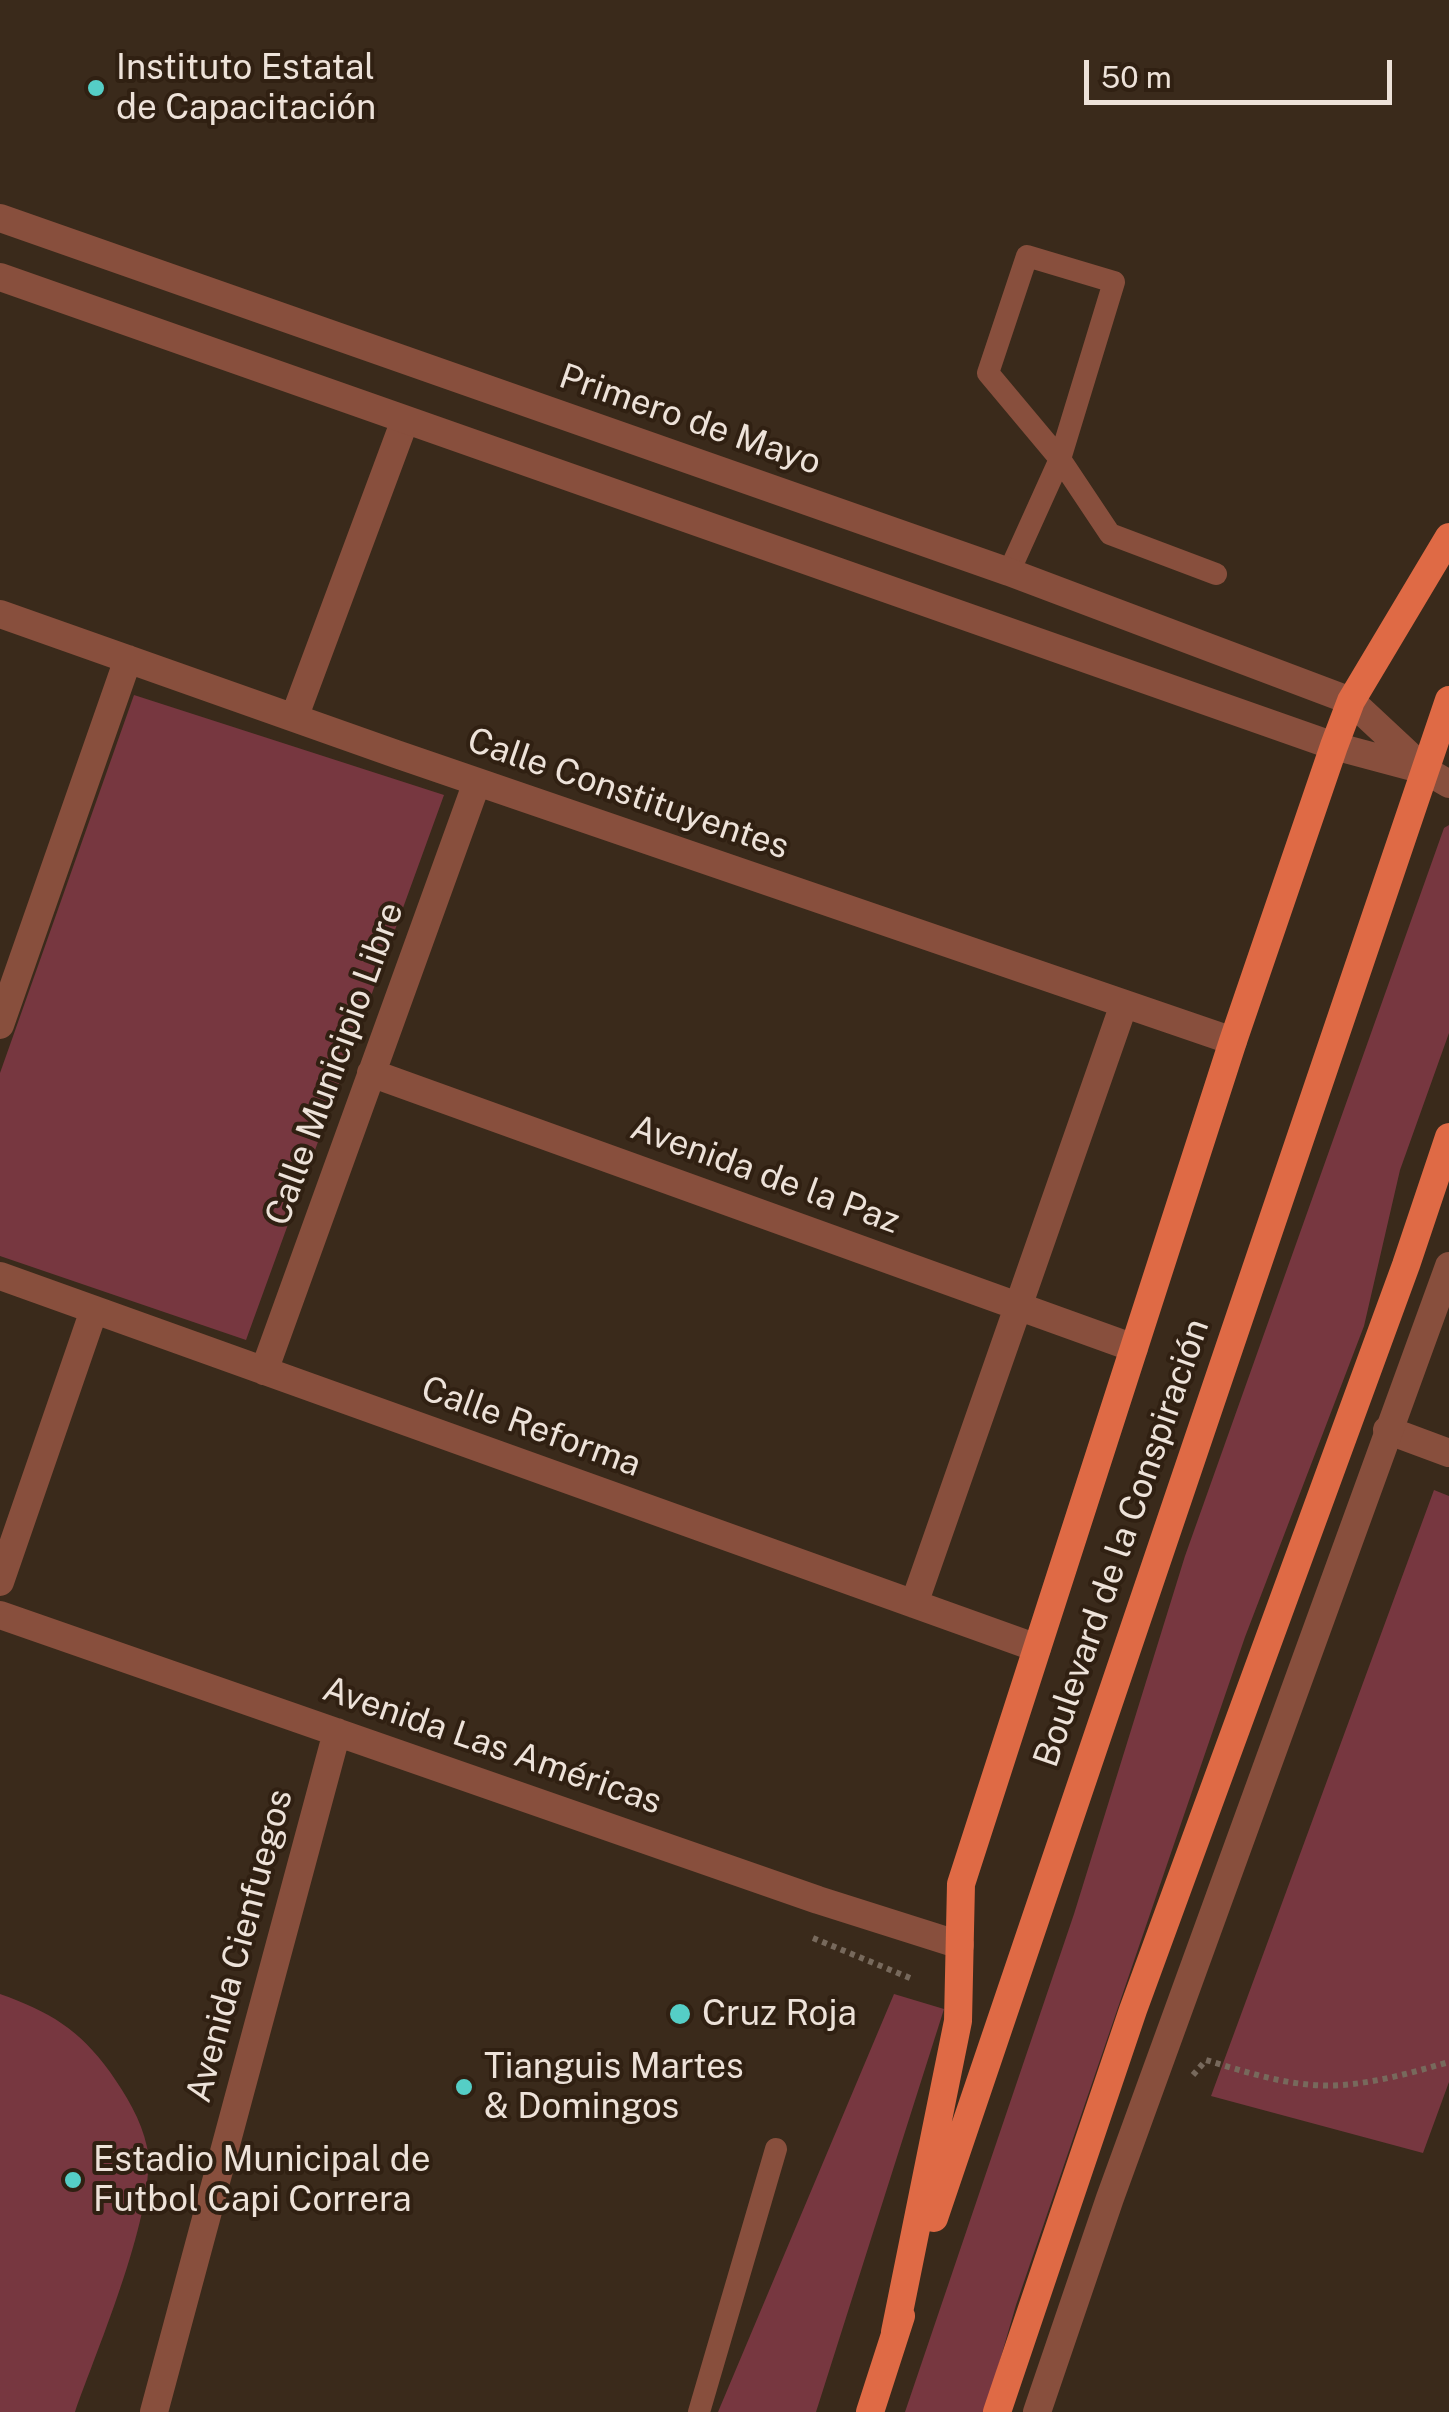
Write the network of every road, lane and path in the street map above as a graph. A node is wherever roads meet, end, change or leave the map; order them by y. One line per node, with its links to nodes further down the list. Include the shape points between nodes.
1 (0, 218): 6 (street, Primero de Mayo)
2 (0, 277): 3 (street)
3 (404, 420): 12 (street); 13 (street)
4 (1060, 460): 4 (lane, via 1114,282 1027,256 988,373); 6 (lane); 7 (lane, via 1110,534)
5 (1449, 537): 10 (main road)
6 (1010, 572): 10 (street, Primero de Mayo)
7 (1216, 574)
8 (0, 614): 9 (street, Calle Constituyentes)
9 (128, 659): 12 (street, Calle Constituyentes); 16 (street)
10 (1351, 700): 13 (main road); 14 (street)
11 (1449, 700): 14 (main road, Boulevard de la Conspiración)
12 (294, 718): 15 (street, Calle Constituyentes)
13 (1334, 746): 14 (street); 19 (main road)
14 (1437, 777): 41 (main road, Boulevard de la Conspiración)
15 (478, 782): 17 (street, Calle Constituyentes); 20 (street, Calle Municipio Libre)
16 (13, 947): 18 (street)
17 (1124, 1004): 19 (street, Calle Constituyentes); 24 (street)
18 (0, 1025)
19 (1233, 1041): 26 (main road)
20 (371, 1074): 24 (street, Avenida de la Paz); 27 (street, Calle Municipio Libre)
21 (1449, 1137): 45 (main road, via 1133,2010)
22 (1449, 1266): 28 (street)
23 (0, 1276): 25 (street, Calle Reforma)
24 (1020, 1307): 26 (street, Avenida de la Paz); 31 (street)
25 (94, 1310): 27 (street, Calle Reforma); 30 (street)
26 (1134, 1348): 33 (main road)
27 (264, 1371): 31 (street, Calle Reforma)
28 (1387, 1430): 29 (street); 46 (street)
29 (1449, 1453)
30 (0, 1582)
31 (914, 1604): 33 (street, Calle Reforma)
32 (0, 1614): 34 (street, Avenida Las Américas)
33 (1037, 1648): 36 (main road, via 962,1884)
34 (336, 1732): 36 (street, Avenida Las Américas); 42 (street, Avenida Cienfuegos)
35 (804, 1934): 37 (path)
36 (960, 1945): 41 (main road, via 958,2021)
37 (910, 1978)
38 (1206, 2060): 39 (path, via 1268,2079 1339,2086)
39 (1449, 2062)
40 (776, 2149): 43 (lane)
41 (895, 2332): 44 (main road, Boulevard de la Conspiración)
42 (154, 2412)
43 (698, 2412)
44 (870, 2412)
45 (997, 2412)
46 (1037, 2412)

